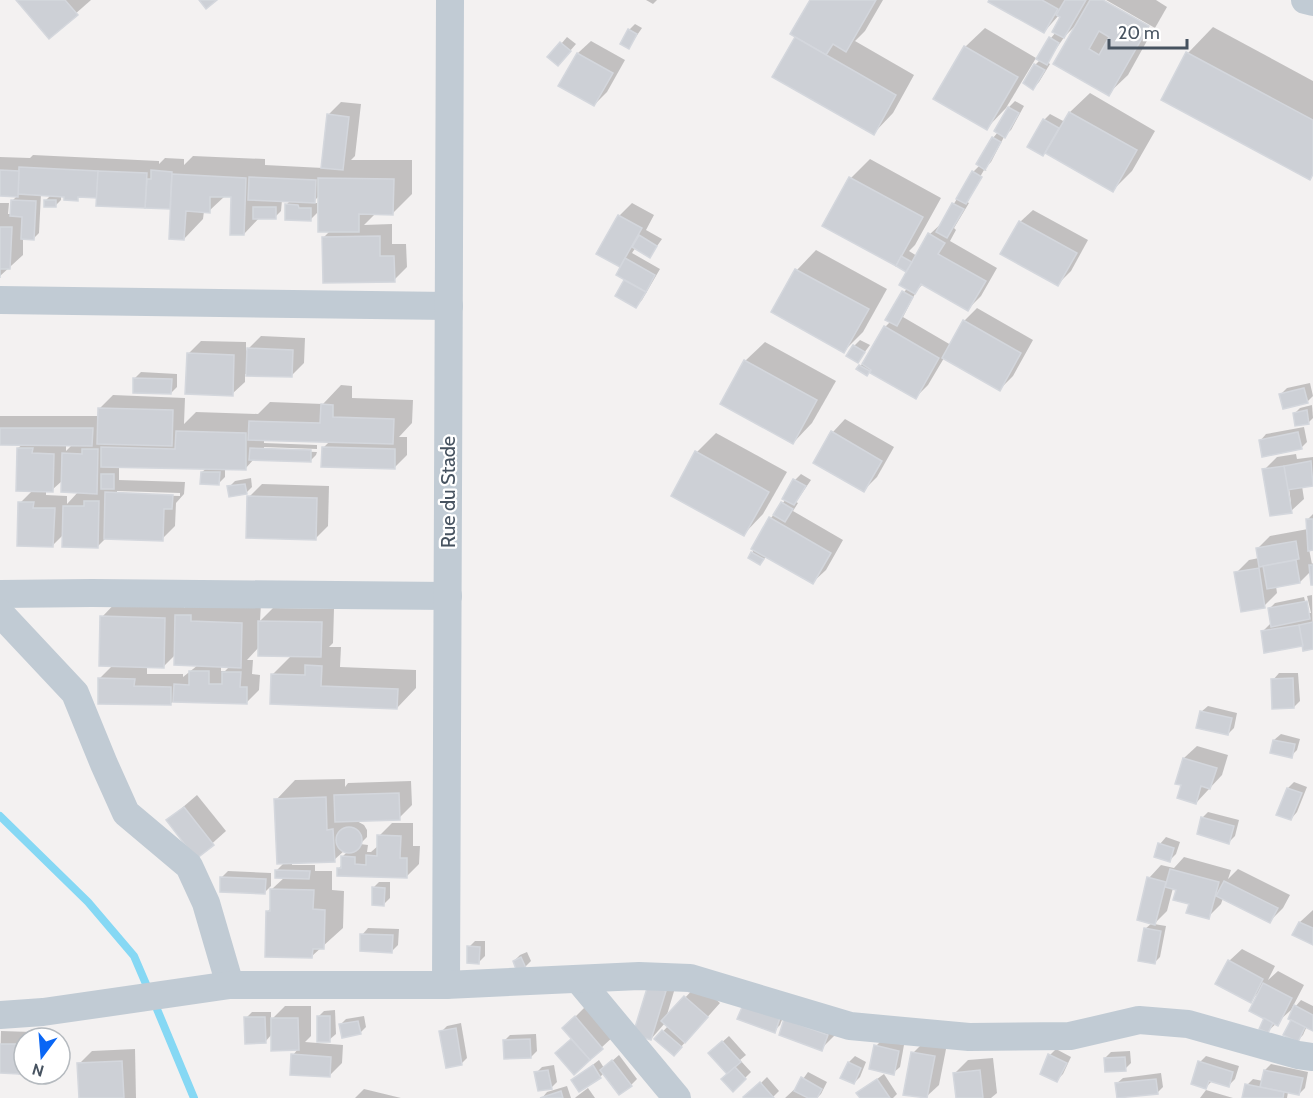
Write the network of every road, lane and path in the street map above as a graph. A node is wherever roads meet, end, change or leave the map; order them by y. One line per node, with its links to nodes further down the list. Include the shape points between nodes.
1 (450, 0): 5 (street, Rue du Stade)
2 (1305, 0): 3 (street)
3 (1313, 2)
4 (0, 300): 5 (street)
5 (449, 306): 7 (street, Rue du Stade)
6 (0, 594): 7 (street)
7 (448, 596): 11 (street, Rue du Stade)
8 (0, 613): 10 (street, via 75,693 126,813 189,866 206,903)
9 (578, 979): 11 (street); 13 (street, via 690,978 850,1026 969,1037 1070,1036 1138,1020 1188,1024); 14 (street)
10 (230, 985): 11 (street); 12 (street)
11 (446, 985)
12 (0, 1015)
13 (1313, 1057)
14 (677, 1098)

